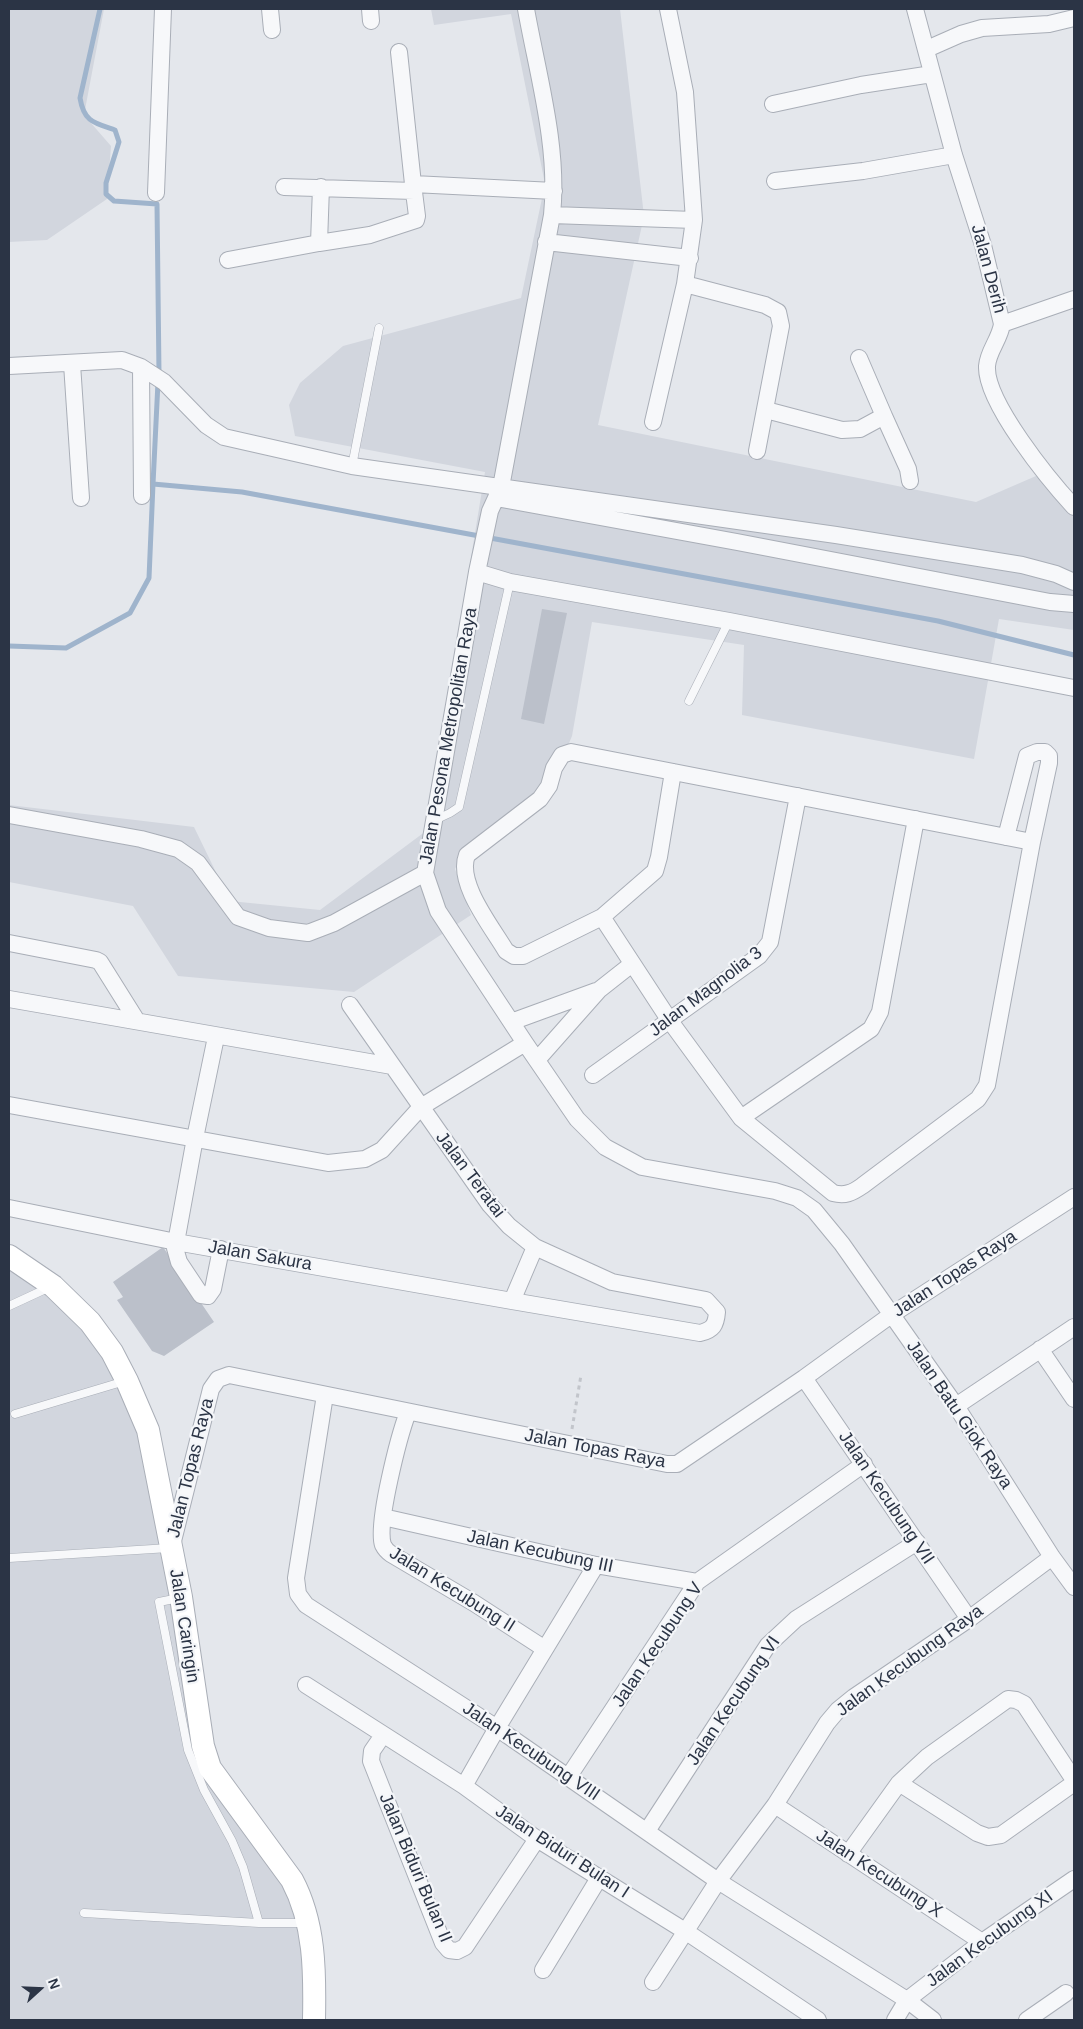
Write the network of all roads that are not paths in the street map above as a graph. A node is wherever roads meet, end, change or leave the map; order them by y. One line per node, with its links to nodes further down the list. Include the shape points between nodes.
1 (163, 9): 18 (street)
2 (270, 9): 7 (street)
3 (526, 9): 17 (street, Jalan Pesona Metropolitan Raya, via 552,153)
4 (668, 9): 20 (street, via 685,92)
5 (916, 9): 8 (street, Jalan Derih)
6 (1074, 18): 8 (street, via 1049,24 982,28)
7 (272, 30)
8 (927, 49): 10 (street, Jalan Derih)
9 (399, 52): 16 (street)
10 (932, 74): 11 (street); 12 (street, Jalan Derih)
11 (773, 104)
12 (954, 155): 13 (street, via 863,171); 27 (street, Jalan Derih, via 983,245)
13 (775, 181)
14 (284, 187): 15 (street)
15 (321, 187): 16 (street); 22 (street)
16 (413, 187): 17 (street); 22 (street, via 416,220 370,235)
17 (554, 191): 19 (street, Jalan Pesona Metropolitan Raya)
18 (156, 193)
19 (552, 215): 20 (street); 21 (street, Jalan Pesona Metropolitan Raya)
20 (694, 220): 23 (street)
21 (546, 242): 23 (street); 41 (street, Jalan Pesona Metropolitan Raya)
22 (318, 243): 24 (street)
23 (690, 258): 25 (street)
24 (228, 260)
25 (685, 284): 33 (street, via 765,305 778,312 781,326); 35 (street)
26 (1074, 299): 27 (street)
27 (1002, 324): 42 (street, Jalan Derih, via 1001,333 989,354 987,368 993,391 1019,438)
28 (380, 328): 37 (lane)
29 (859, 358): 34 (street)
30 (72, 364): 31 (street); 32 (street, via 122,360); 40 (street)
31 (9, 366)
32 (153, 374): 37 (street, via 206,425 224,437); 39 (street)
33 (766, 410): 34 (street, via 842,430 860,428); 36 (street)
34 (884, 416): 38 (street, via 908,469)
35 (653, 422)
36 (757, 451)
37 (352, 466): 41 (street)
38 (910, 482)
39 (142, 496)
40 (81, 498)
41 (496, 499): 43 (street, Jalan Pesona Metropolitan Raya); 45 (street, via 826,534 1022,565); 46 (street)
42 (1074, 507)
43 (479, 566): 44 (street); 54 (street, Jalan Pesona Metropolitan Raya)
44 (510, 582): 47 (street); 54 (lane, via 459,807)
45 (1074, 582)
46 (1074, 604)
47 (729, 621): 48 (street); 49 (lane)
48 (1074, 688)
49 (689, 701)
50 (673, 772): 51 (street); 58 (street, via 655,870); 58 (street, via 571,752 562,755 540,799 467,854 464,863 473,897 506,951 514,956 534,952)
51 (798, 796): 53 (street); 65 (street, Jalan Magnolia 3, via 770,942 759,956)
52 (9, 815): 57 (street, via 178,849 198,863 238,917 269,928 308,933 334,923)
53 (916, 819): 55 (street); 74 (street, via 880,1012 871,1028)
54 (435, 820): 57 (street, Jalan Pesona Metropolitan Raya)
55 (1006, 837): 56 (street); 56 (street, via 1027,756 1045,752 1049,763)
56 (1032, 842): 74 (street, via 987,1085 978,1099 862,1186 842,1195 833,1193)
57 (425, 873): 66 (street, Jalan Pesona Metropolitan Raya, via 438,911)
58 (602, 917): 60 (street)
59 (9, 943): 64 (street, via 100,962)
60 (632, 964): 61 (street); 65 (street)
61 (599, 990): 66 (street); 69 (street)
62 (9, 999): 64 (street)
63 (350, 1006): 70 (street, Jalan Teratai)
64 (137, 1021): 67 (street)
65 (670, 1021): 71 (street, Jalan Magnolia 3); 74 (street)
66 (511, 1022): 68 (street, Jalan Pesona Metropolitan Raya)
67 (216, 1037): 70 (street); 75 (street)
68 (525, 1043): 69 (street, Jalan Pesona Metropolitan Raya); 73 (street)
69 (537, 1060): 79 (street, Jalan Pesona Metropolitan Raya, via 577,1120 605,1147 642,1167 797,1198 814,1210)
70 (392, 1066): 73 (street, Jalan Teratai)
71 (593, 1075)
72 (9, 1105): 75 (street)
73 (420, 1107): 75 (street, via 382,1150 365,1159 328,1163); 80 (street, Jalan Teratai, via 490,1205)
74 (741, 1118)
75 (195, 1138): 78 (street)
76 (1074, 1197): 87 (street, Jalan Topas Raya)
77 (9, 1208): 78 (street, Jalan Sakura)
78 (176, 1242): 81 (street, Jalan Sakura); 81 (street, via 179,1262 201,1294 208,1296 213,1289)
79 (842, 1244): 87 (street, Jalan Batu Giok Raya)
80 (535, 1247): 84 (street); 86 (street, Jalan Teratai, via 612,1282 706,1300)
81 (221, 1249): 84 (street, Jalan Sakura)
82 (9, 1256): 83 (main road, Jalan Caringin)
83 (53, 1286): 85 (lane); 91 (main road, Jalan Caringin, via 90,1322 112,1352)
84 (512, 1301): 86 (street, Jalan Sakura, via 700,1333 710,1331 716,1324)
85 (9, 1306)
86 (717, 1312)
87 (891, 1314): 90 (street, Jalan Topas Raya); 94 (street, Jalan Batu Giok Raya)
88 (1074, 1326): 89 (street)
89 (1040, 1349): 93 (street); 94 (street)
90 (804, 1378): 95 (street, Jalan Topas Raya, via 677,1464); 97 (street, Jalan Kecubung VII)
91 (127, 1381): 96 (lane); 100 (main road, Jalan Caringin, via 148,1430)
92 (325, 1395): 95 (street, Jalan Topas Raya); 100 (street, Jalan Topas Raya, via 229,1375 218,1378 210,1389); 110 (street, Jalan Kecubung VIII, via 296,1578 298,1594 306,1605)
93 (1074, 1400)
94 (956, 1406): 101 (street, Jalan Batu Giok Raya)
95 (408, 1412): 98 (street)
96 (15, 1414)
97 (864, 1464): 99 (street, Jalan Kecubung VII); 104 (street, Jalan Kecubung V)
98 (383, 1517): 103 (street, Jalan Kecubung III); 108 (street, Jalan Kecubung II, via 383,1544 387,1551)
99 (917, 1542): 107 (street, Jalan Kecubung VII); 117 (street, Jalan Kecubung VI, via 796,1619 768,1645)
100 (171, 1548): 102 (lane); 106 (main road, Jalan Caringin)
101 (1052, 1556): 105 (street, Jalan Batu Giok Raya); 107 (street, Jalan Kecubung Raya)
102 (9, 1558)
103 (596, 1565): 104 (street, Jalan Kecubung III); 108 (street)
104 (697, 1582): 112 (street, Jalan Kecubung V)
105 (1074, 1587)
106 (180, 1598): 124 (lane, via 159,1602 188,1750 204,1790 243,1867); 125 (main road, Jalan Caringin, via 203,1746 210,1768 292,1880 302,1898)
107 (969, 1619): 116 (street, Jalan Kecubung Raya, via 838,1710)
108 (545, 1649): 110 (street)
109 (306, 1684): 111 (street, Jalan Biduri Bulan I)
110 (497, 1728): 112 (street, Jalan Kecubung VIII); 115 (street)
111 (383, 1735): 115 (street, Jalan Biduri Bulan I); 118 (street, Jalan Biduri Bulan II, via 372,1751 372,1761 443,1943 449,1950 465,1947)
112 (569, 1776): 117 (street, Jalan Kecubung VIII)
113 (1074, 1781): 114 (street, via 1001,1835 988,1837); 114 (street, via 1024,1704 1008,1700 927,1757)
114 (900, 1783): 119 (street)
115 (464, 1786): 118 (street, Jalan Biduri Bulan I)
116 (775, 1805): 119 (street, Jalan Kecubung X); 122 (street, Jalan Kecubung Raya)
117 (647, 1832): 122 (street, Jalan Kecubung VIII)
118 (537, 1839): 120 (street, Jalan Biduri Bulan I)
119 (848, 1854): 127 (street, Jalan Kecubung X)
120 (599, 1878): 126 (street, Jalan Biduri Bulan I); 128 (street)
121 (1074, 1879): 127 (street, Jalan Kecubung XI)
122 (718, 1881): 126 (street, Jalan Kecubung Raya); 131 (street, Jalan Kecubung VIII)
123 (84, 1913): 124 (lane)
124 (260, 1923): 125 (lane)
125 (309, 1923): 132 (main road, Jalan Caringin, via 315,1976)
126 (685, 1931): 129 (street, Jalan Kecubung Raya); 133 (street, Jalan Biduri Bulan I)
127 (982, 1942): 131 (street, Jalan Kecubung XI)
128 (542, 1970)
129 (652, 1982)
130 (1066, 1993): 136 (street)
131 (907, 2000): 134 (street); 135 (street, Jalan Kecubung VIII)
132 (314, 2020)
133 (818, 2020)
134 (895, 2020)
135 (933, 2020)
136 (1027, 2020)

